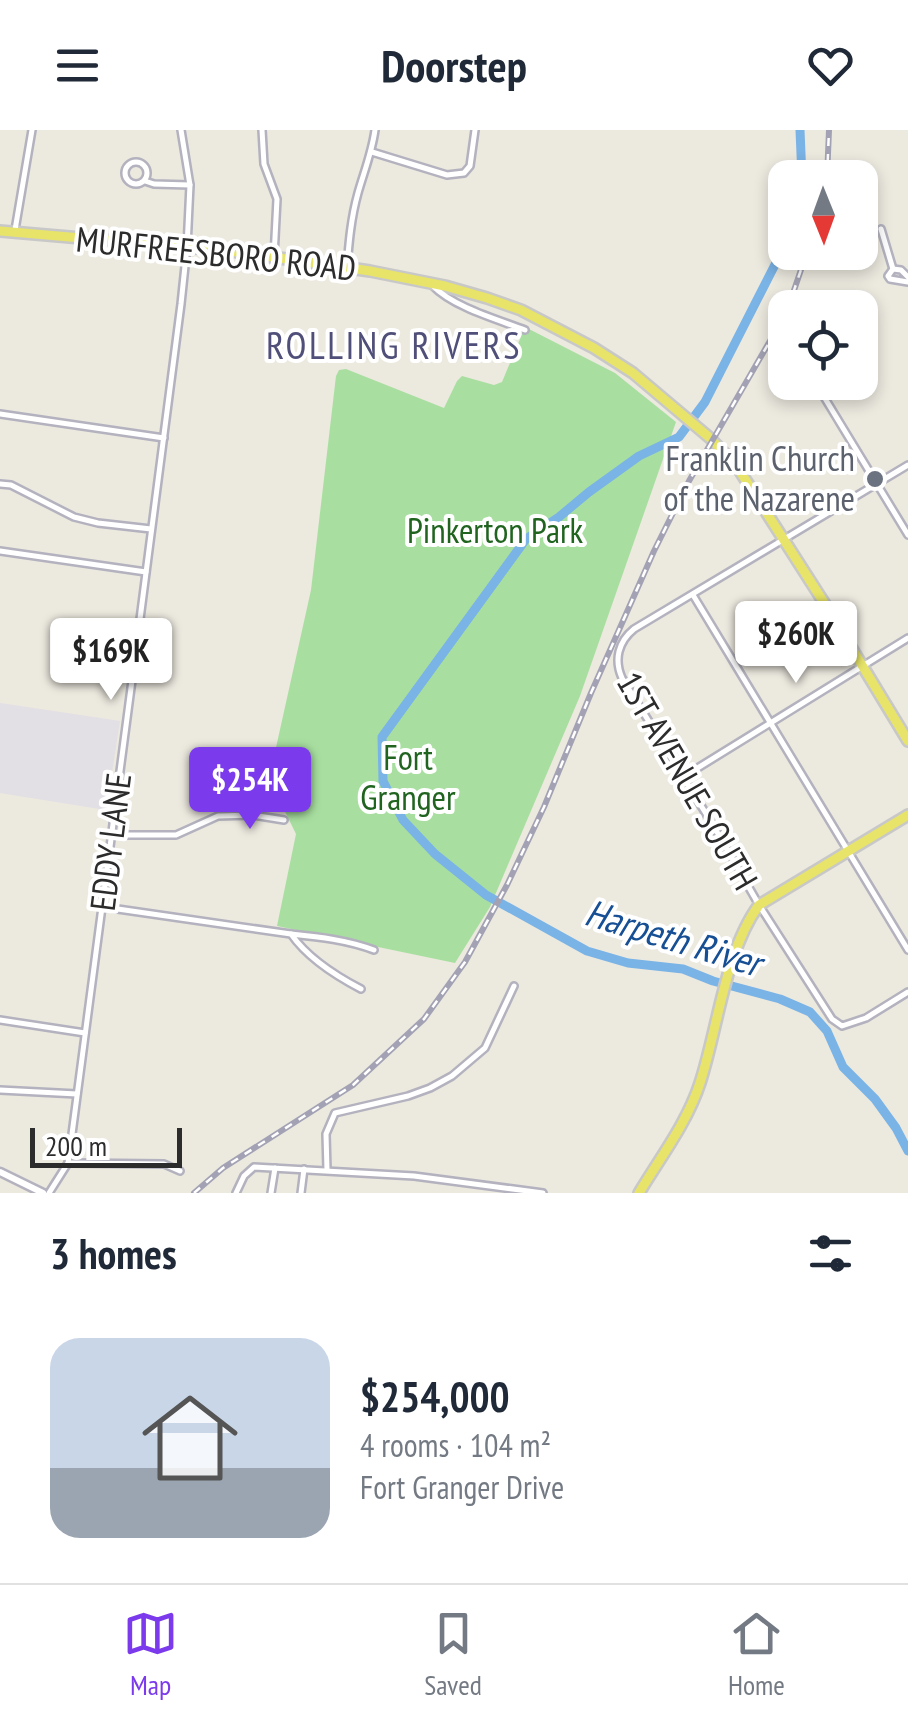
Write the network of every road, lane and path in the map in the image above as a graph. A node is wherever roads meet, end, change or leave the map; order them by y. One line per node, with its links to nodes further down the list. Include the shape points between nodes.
1 (32, 130): 11 (street)
2 (181, 130): 8 (street, EDDY LANE)
3 (262, 130): 13 (street, via 276,199)
4 (375, 130): 6 (street)
5 (475, 130): 6 (street, via 464,174)
6 (372, 152): 14 (street, via 358,192)
7 (144, 180): 7 (street, via 143,164 126,167 130,182); 8 (street)
8 (190, 185): 12 (street, EDDY LANE)
9 (881, 229): 15 (street, via 893,269)
10 (0, 232): 11 (main road, MURFREESBORO ROAD)
11 (14, 233): 12 (main road, MURFREESBORO ROAD)
12 (187, 247): 13 (main road, MURFREESBORO ROAD); 20 (street, EDDY LANE)
13 (274, 257): 14 (main road, MURFREESBORO ROAD)
14 (347, 267): 16 (main road, MURFREESBORO ROAD)
15 (908, 280)
16 (430, 283): 17 (street, MURFREESBORO ROAD, via 452,300); 26 (main road, MURFREESBORO ROAD, via 504,304 633,373 736,465)
17 (524, 330)
18 (826, 400): 23 (street)
19 (0, 414): 20 (street)
20 (164, 438): 24 (street, EDDY LANE)
21 (908, 465): 23 (street)
22 (0, 484): 24 (street, via 74,517)
23 (877, 484): 25 (street); 26 (street)
24 (151, 529): 28 (street, EDDY LANE)
25 (908, 535)
26 (784, 540): 29 (street); 31 (main road, MURFREESBORO ROAD)
27 (0, 551): 28 (street)
28 (146, 572): 37 (street, EDDY LANE)
29 (694, 594): 32 (street); 34 (street, 1ST AVENUE SOUTH, via 627,634 617,657 622,678)
30 (908, 638): 31 (street)
31 (861, 666): 32 (street); 33 (main road, MURFREESBORO ROAD)
32 (770, 722): 34 (street); 38 (street)
33 (908, 741)
34 (683, 777): 40 (street, 1ST AVENUE SOUTH)
35 (908, 815): 38 (main road)
36 (284, 820): 37 (street, via 218,816 176,835)
37 (112, 835): 39 (street, EDDY LANE)
38 (848, 851): 40 (main road); 43 (street)
39 (104, 906): 41 (street); 48 (street, EDDY LANE)
40 (759, 906): 46 (street, 1ST AVENUE SOUTH, via 842,1026); 62 (main road, via 734,958 694,1098)
41 (291, 934): 42 (street); 45 (street, via 319,962)
42 (374, 950)
43 (908, 950)
44 (514, 986): 54 (street, via 484,1048 452,1076 408,1096 335,1113 326,1134)
45 (361, 988)
46 (908, 992)
47 (0, 1020): 48 (street)
48 (86, 1033): 50 (street, EDDY LANE)
49 (0, 1090): 50 (street)
50 (78, 1094): 51 (street, EDDY LANE)
51 (68, 1163): 55 (street, via 164,1164); 57 (street, EDDY LANE)
52 (275, 1168): 53 (street); 58 (street, via 254,1167); 59 (street)
53 (304, 1169): 54 (street); 60 (street)
54 (327, 1170): 61 (street)
55 (180, 1171)
56 (0, 1172): 57 (street)
57 (46, 1193)
58 (236, 1193)
59 (271, 1193)
60 (301, 1193)
61 (543, 1193)
62 (639, 1193)

